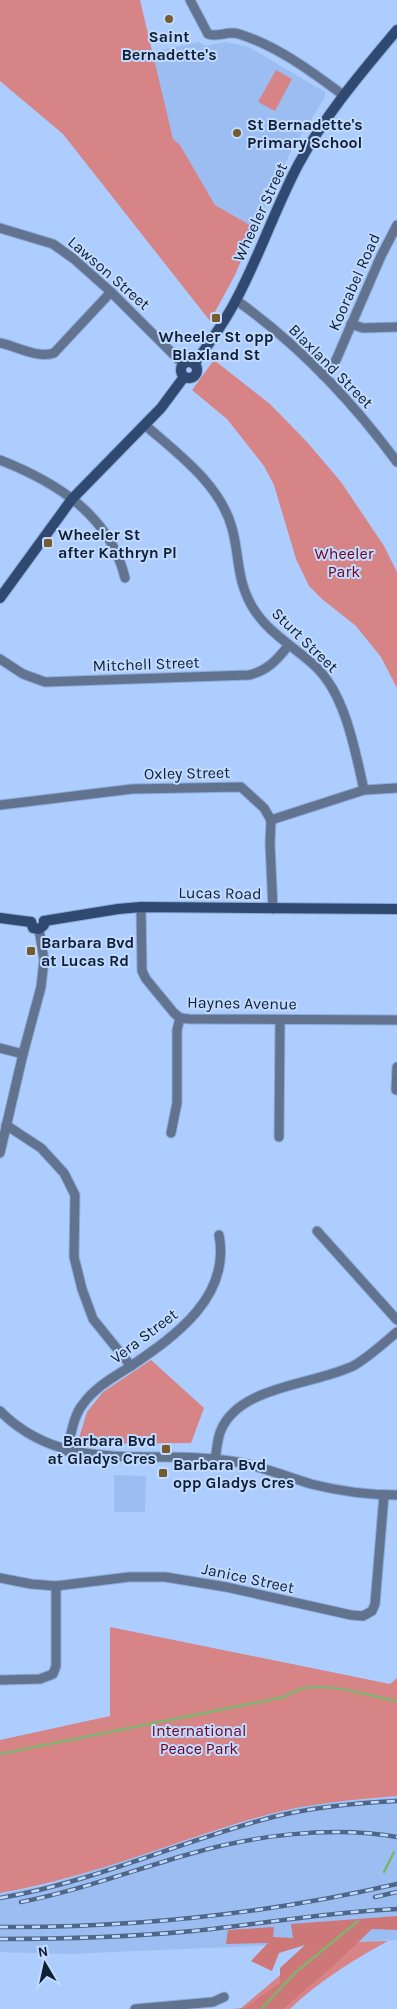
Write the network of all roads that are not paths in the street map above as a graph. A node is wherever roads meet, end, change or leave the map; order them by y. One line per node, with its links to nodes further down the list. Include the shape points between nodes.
1 (190, 0): 3 (street, via 208,34 236,33 273,48)
2 (397, 30): 3 (street, Wheeler Street)
3 (343, 95): 7 (street, Wheeler Street, via 286,187)
4 (397, 225): 8 (street, Koorabel Road)
5 (0, 228): 6 (street, Lawson Street, via 53,244)
6 (111, 292): 10 (street, via 48,356); 11 (street, Lawson Street, via 179,360)
7 (236, 300): 11 (street, Wheeler Street, via 211,341); 12 (street, Blaxland Street)
8 (350, 324): 9 (street, via 363,328); 12 (street, Koorabel Road, via 336,360)
9 (397, 327)
10 (0, 343)
11 (190, 364): 13 (street, via 181,370 184,377 175,392)
12 (323, 375): 15 (street, Blaxland Street)
13 (145, 425): 16 (street); 19 (street, Sturt Street, via 216,494 232,528 246,595 263,623)
14 (0, 460): 16 (street)
15 (397, 462)
16 (72, 499): 17 (street, via 106,532 119,555); 18 (street)
17 (125, 578)
18 (2, 591)
19 (288, 646): 20 (street, Mitchell Street, via 270,666 249,675 45,682 23,674); 22 (street, Sturt Street, via 316,667 332,688 343,711)
20 (0, 659)
21 (397, 788): 22 (street)
22 (364, 790): 24 (street)
23 (0, 805): 24 (street, Oxley Street, via 132,788 241,787 264,808)
24 (271, 820): 26 (street)
25 (141, 907): 26 (street, Lucas Road); 29 (street, Lucas Road); 30 (street, Haynes Avenue, via 143,975)
26 (273, 908): 27 (street, Lucas Road)
27 (397, 909)
28 (0, 918): 29 (street, Lucas Road)
29 (38, 924): 34 (street, via 44,960 41,987)
30 (180, 1018): 31 (street, Haynes Avenue); 38 (street, via 176,1103)
31 (280, 1020): 32 (street, Haynes Avenue); 39 (street)
32 (397, 1020)
33 (0, 1048): 34 (street)
34 (23, 1054): 37 (street)
35 (397, 1067): 36 (street)
36 (396, 1090)
37 (6, 1125): 40 (street); 45 (street, via 41,1148 64,1172 75,1195 74,1256 82,1289 94,1319)
38 (171, 1133)
39 (279, 1137)
40 (0, 1153)
41 (316, 1230): 43 (street)
42 (219, 1235): 45 (street, Vera Street, via 219,1266 210,1294 198,1312 167,1341)
43 (397, 1320)
44 (397, 1332): 48 (street, via 355,1364 264,1394 238,1408 222,1428)
45 (131, 1366): 47 (street, Vera Street, via 98,1388 82,1405)
46 (0, 1411): 47 (street, via 28,1435)
47 (67, 1451): 48 (street, via 89,1455)
48 (215, 1460): 49 (street, via 241,1463 338,1490)
49 (384, 1495): 50 (street); 52 (street, Janice Street, via 375,1604 372,1611 362,1616 165,1577 129,1577)
50 (397, 1495)
51 (0, 1578): 52 (street, Janice Street)
52 (56, 1586): 53 (street, via 54,1674 40,1679)
53 (0, 1680)
54 (224, 1997): 55 (street, via 213,2002)
55 (135, 2009)

